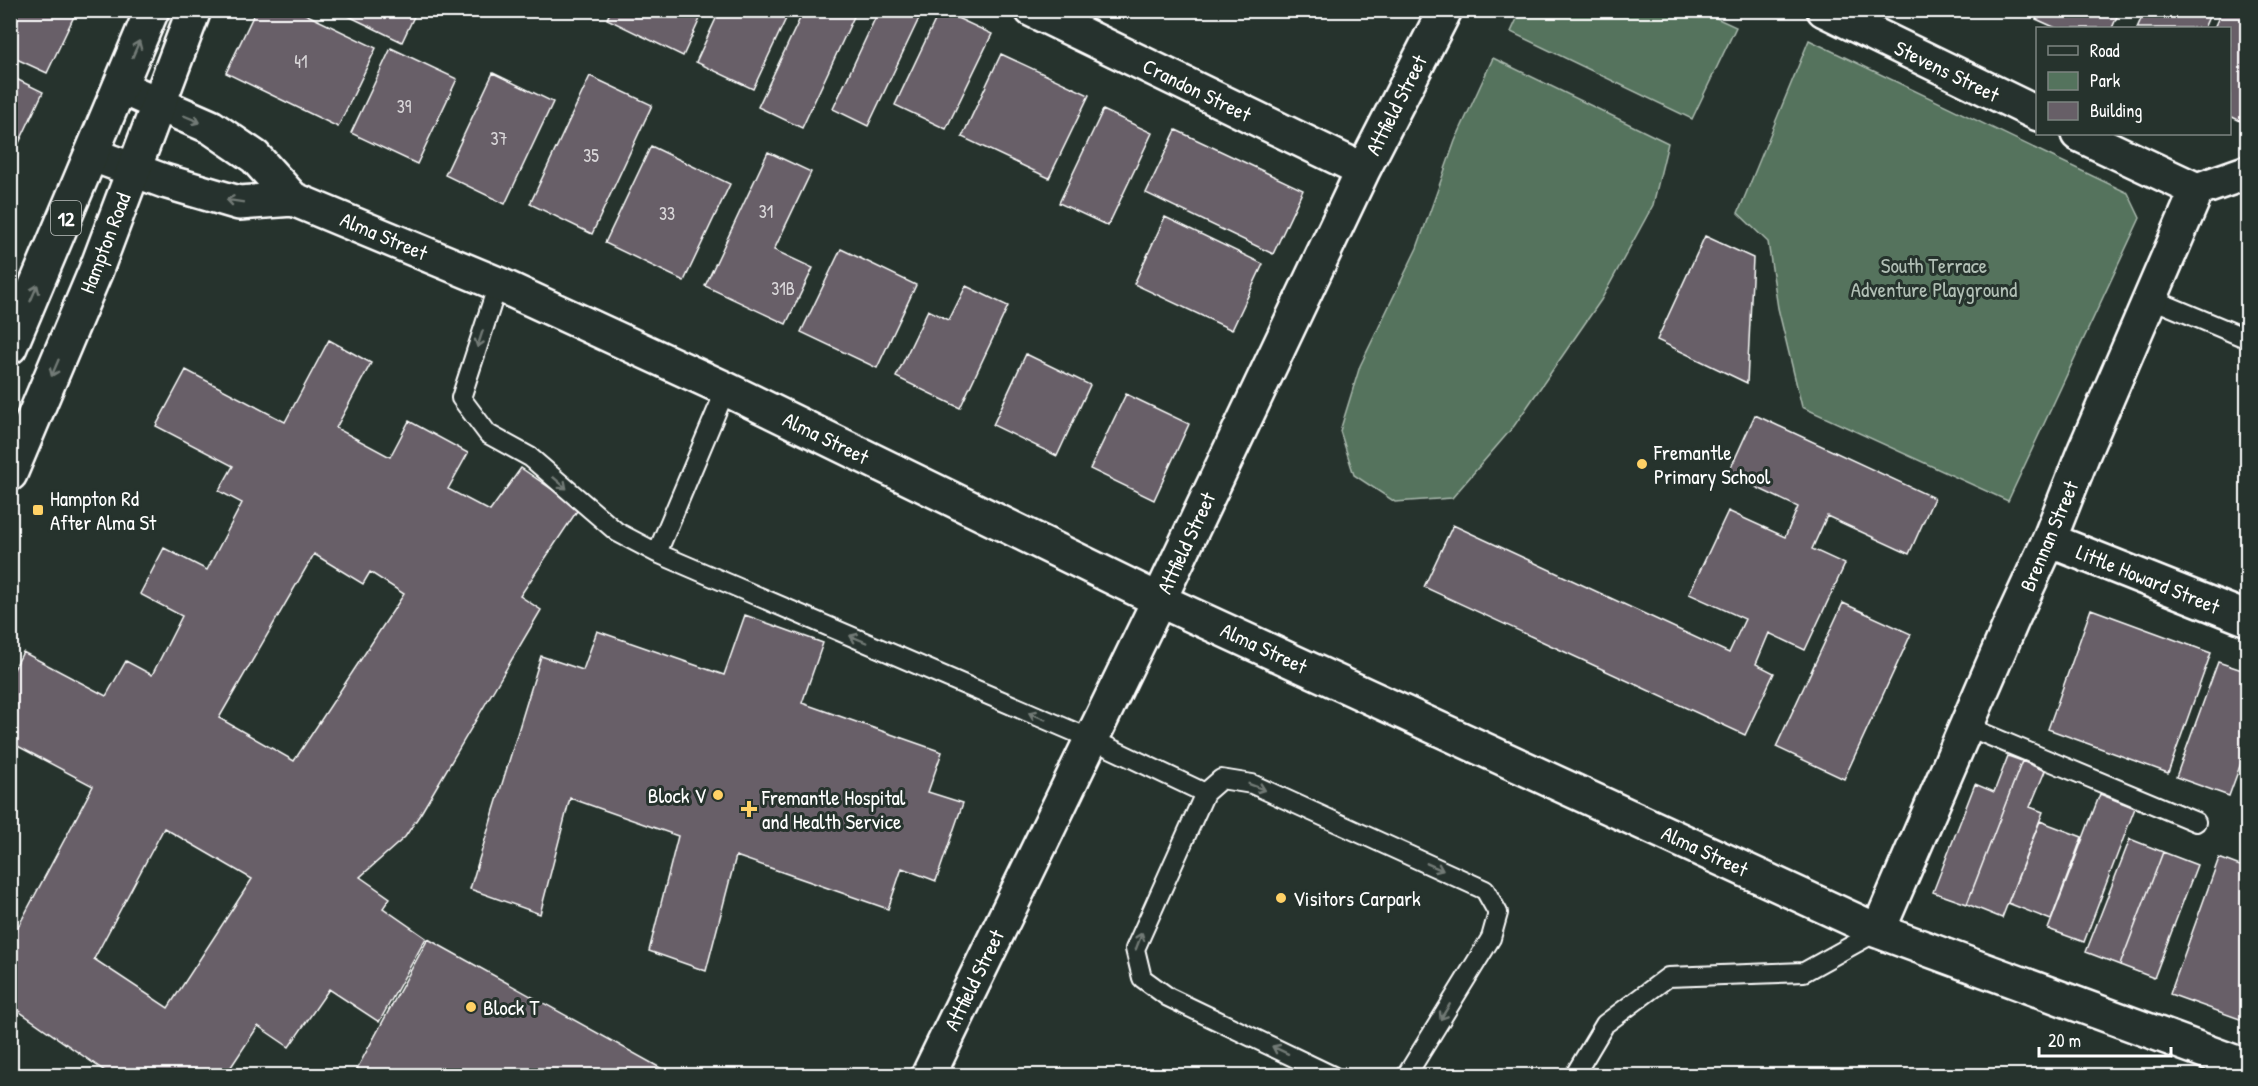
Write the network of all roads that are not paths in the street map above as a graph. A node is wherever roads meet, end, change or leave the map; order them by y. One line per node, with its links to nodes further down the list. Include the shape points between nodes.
1 (152, 10): 6 (street, Hampton Road / 12, one-way to 1)
2 (194, 10): 7 (street, Hampton Road / 12)
3 (1032, 10): 11 (street, Crandon Street)
4 (1445, 10): 11 (street, Attfield Street)
5 (1824, 10): 8 (street, Stevens Street)
6 (120, 87): 7 (street, Alma Street); 10 (street, Hampton Road / 12)
7 (157, 104): 12 (street, Hampton Road / 12); 15 (street, Alma Street, one-way to 15, via 211,127 255,157)
8 (2036, 114)
9 (2080, 135): 14 (street)
10 (93, 155): 12 (street, Alma Street); 19 (street, Hampton Road / 12, one-way to 10)
11 (1363, 170): 24 (street, Attfield Street)
12 (133, 171): 15 (street, Alma Street, one-way to 12, via 239,203); 21 (street, Hampton Road / 12, one-way to 21)
13 (2247, 171): 14 (street)
14 (2197, 190): 17 (street, Brennan Street)
15 (293, 199): 16 (street, Alma Street)
16 (498, 284): 20 (street, Alma Street); 23 (lane, one-way to 23, via 461,398 488,434 530,457 617,532)
17 (2150, 298): 18 (lane); 22 (street, Brennan Street)
18 (2247, 339)
19 (10, 347)
20 (726, 389): 23 (lane); 24 (street, Alma Street)
21 (10, 474)
22 (2049, 540): 25 (street, Little Howard Street); 26 (street, Brennan Street)
23 (657, 553): 27 (lane, one-way to 23)
24 (1159, 600): 27 (street, Attfield Street); 30 (street, Alma Street)
25 (2247, 619)
26 (1966, 726): 29 (lane); 30 (street, Brennan Street)
27 (1091, 739): 28 (lane); 32 (street, Attfield Street)
28 (1205, 793): 33 (lane, one-way to 28, via 1167,997 1142,978 1135,949); 34 (lane, one-way to 34, via 1221,779 1252,784 1485,890 1498,914 1491,938)
29 (2196, 822)
30 (1878, 931): 31 (street, Alma Street); 35 (lane, via 1804,972 1668,977 1605,1024)
31 (2247, 1067)
32 (928, 1076)
33 (1333, 1076)
34 (1406, 1076)
35 (1574, 1076)

